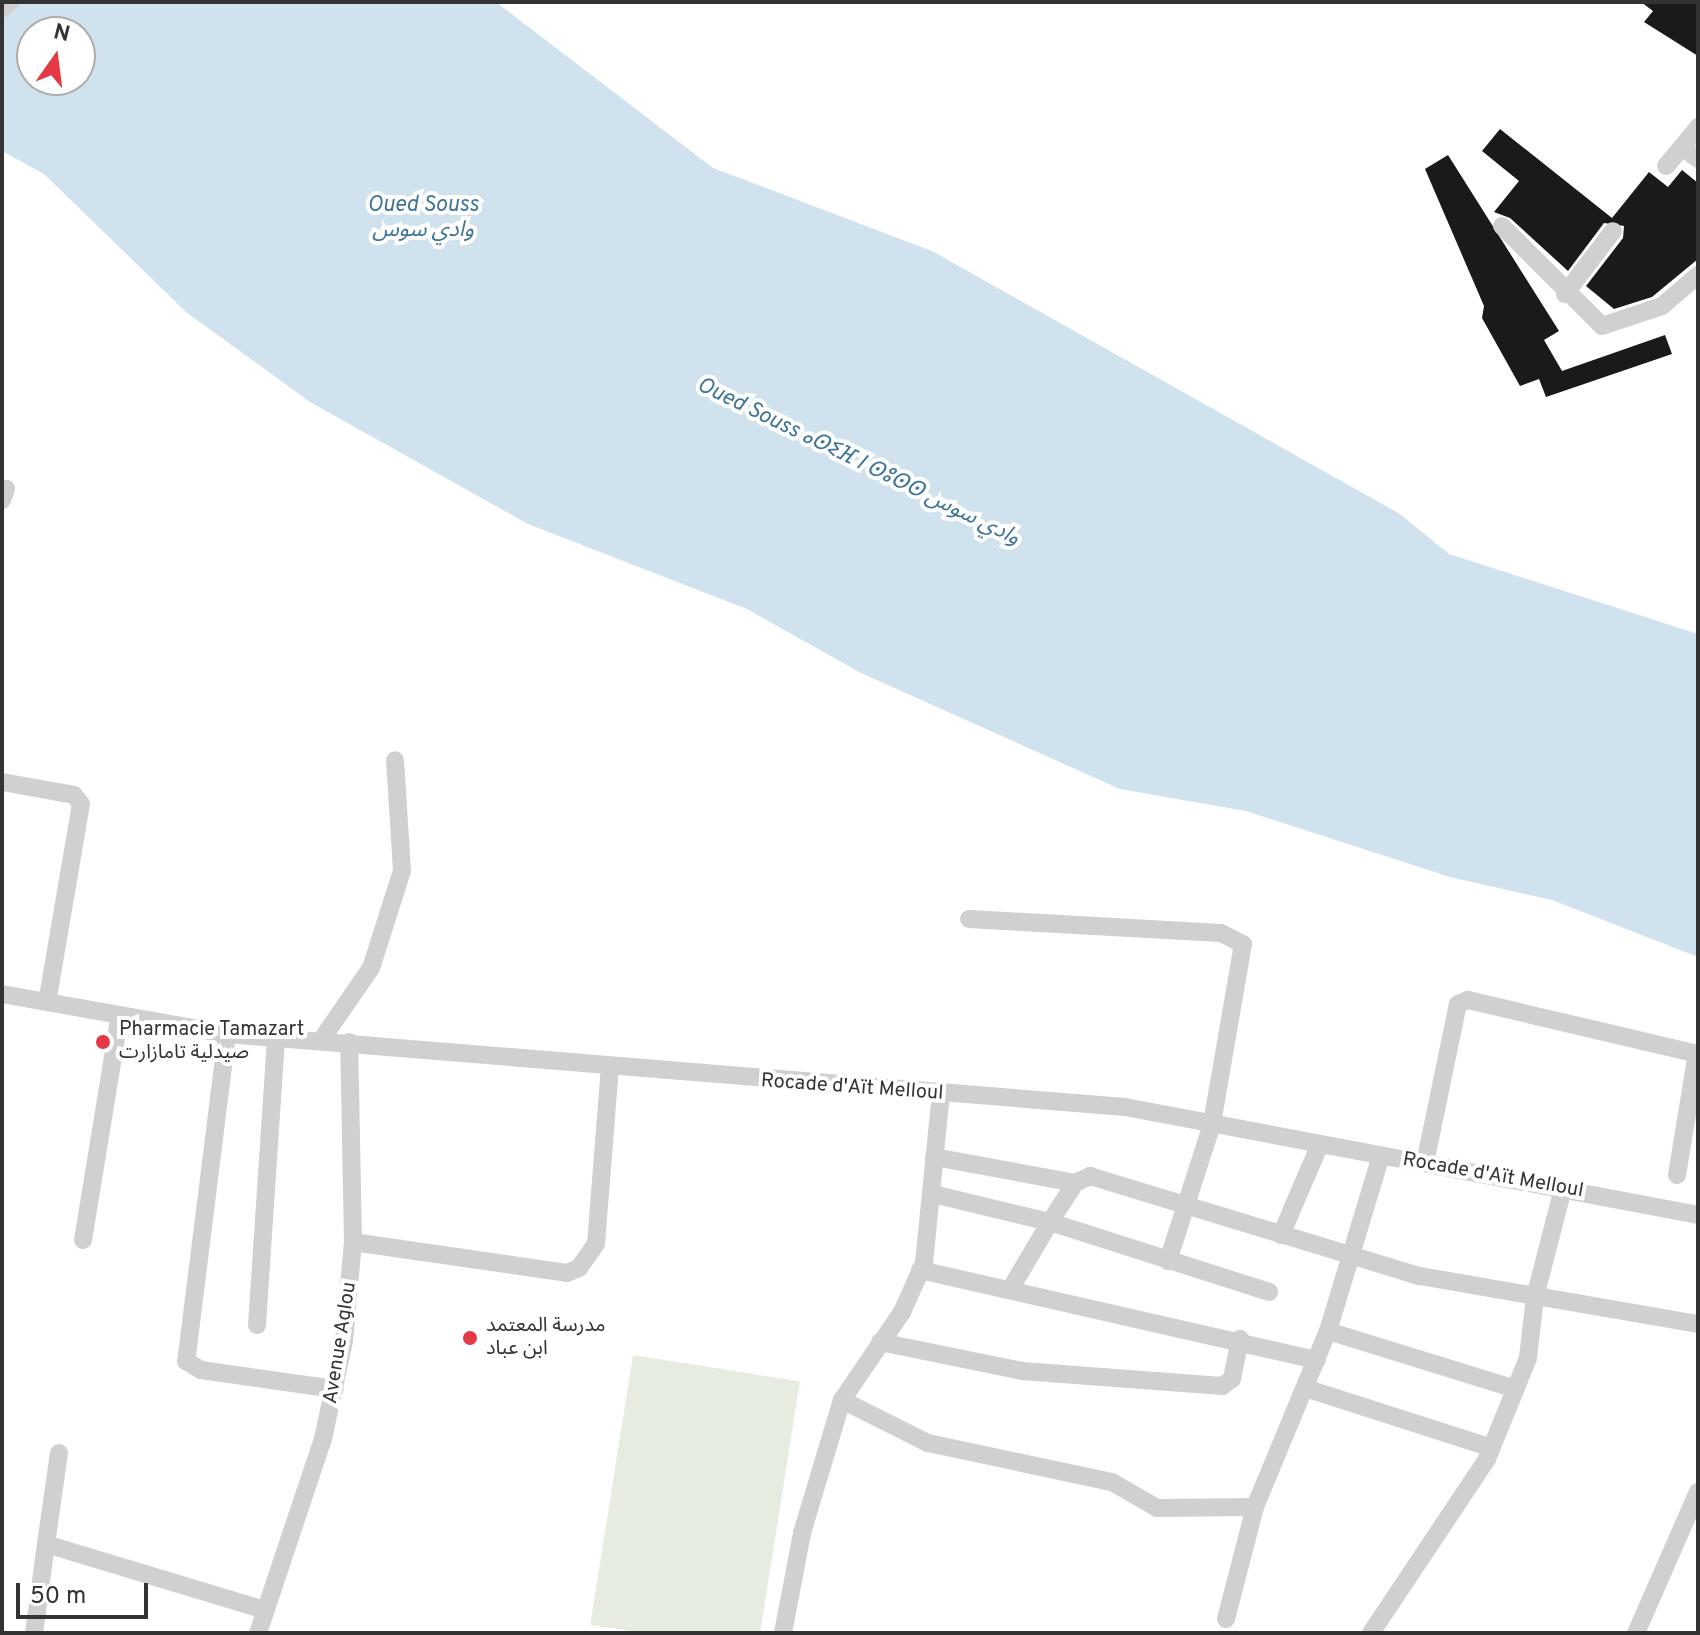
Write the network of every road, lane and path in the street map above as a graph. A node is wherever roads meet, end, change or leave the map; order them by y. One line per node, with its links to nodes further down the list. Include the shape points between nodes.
1 (10, 2): 2 (street)
2 (2, 9)
3 (1698, 127): 4 (street)
4 (1682, 147): 5 (street); 6 (street)
5 (1698, 159)
6 (1666, 166)
7 (1502, 226): 10 (street)
8 (1613, 231): 10 (street)
9 (1698, 275): 10 (street, via 1662,306 1615,326 1602,326)
10 (1565, 294)
11 (395, 760): 19 (street, via 402,871 371,968)
12 (2, 782): 15 (street, via 74,795 81,804)
13 (969, 919): 24 (street, via 1233,935 1246,954)
14 (2, 994): 15 (street, Rocade d'Aït Melloul)
15 (47, 1002): 16 (street, Rocade d'Aït Melloul)
16 (119, 1019): 17 (street, Rocade d'Aït Melloul); 37 (street)
17 (227, 1034): 18 (street, Rocade d'Aït Melloul); 52 (street, via 186,1361 201,1370)
18 (276, 1036): 19 (street, Rocade d'Aït Melloul); 46 (street)
19 (322, 1039): 20 (street, Rocade d'Aït Melloul)
20 (349, 1042): 22 (street, Rocade d'Aït Melloul); 38 (street, Avenue Aglou)
21 (1697, 1054): 28 (street, via 1468,1000 1458,1004); 29 (street)
22 (610, 1067): 23 (street, Rocade d'Aït Melloul); 38 (street, via 596,1244 579,1268 567,1273)
23 (941, 1094): 24 (street, Rocade d'Aït Melloul, via 1125,1107); 27 (street)
24 (1212, 1124): 25 (street, Rocade d'Aït Melloul); 33 (street)
25 (1320, 1144): 26 (street, Rocade d'Aït Melloul); 36 (street)
26 (1381, 1156): 28 (street, Rocade d'Aït Melloul); 39 (street)
27 (934, 1157): 30 (street); 32 (street)
28 (1425, 1163): 31 (street, Rocade d'Aït Melloul)
29 (1677, 1175)
30 (1075, 1183): 33 (street, via 1090,1176); 35 (street)
31 (1563, 1189): 34 (street, Rocade d'Aït Melloul); 44 (street)
32 (933, 1194): 35 (street); 41 (street)
33 (1185, 1205): 36 (street); 40 (street)
34 (1698, 1215)
35 (1050, 1222): 40 (street); 42 (street)
36 (1281, 1235): 39 (street)
37 (83, 1240)
38 (353, 1242): 52 (street, Avenue Aglou)
39 (1350, 1258): 44 (street); 47 (street)
40 (1168, 1261): 43 (street)
41 (920, 1270): 42 (street); 49 (street)
42 (1011, 1288): 48 (street)
43 (1269, 1292)
44 (1535, 1297): 45 (street); 53 (street, via 1528,1358)
45 (1698, 1324)
46 (257, 1325)
47 (1328, 1331): 50 (street); 53 (street)
48 (1240, 1339): 49 (street, via 1232,1379 1222,1386 1022,1371); 50 (street)
49 (880, 1342): 54 (street)
50 (1317, 1360): 51 (street)
51 (1305, 1388): 55 (street); 58 (street)
52 (335, 1389): 60 (street, Avenue Aglou)
53 (1515, 1389): 55 (street)
54 (842, 1400): 58 (street, via 928,1443 1112,1482 1157,1508); 64 (street, via 802,1533)
55 (1492, 1448): 65 (street)
56 (59, 1453): 59 (street)
57 (1698, 1492): 66 (street)
58 (1255, 1507): 61 (street)
59 (46, 1544): 60 (street); 62 (street)
60 (264, 1610): 63 (street, Avenue Aglou)
61 (1226, 1619)
62 (34, 1633)
63 (258, 1633)
64 (783, 1633)
65 (1371, 1633)
66 (1636, 1633)

